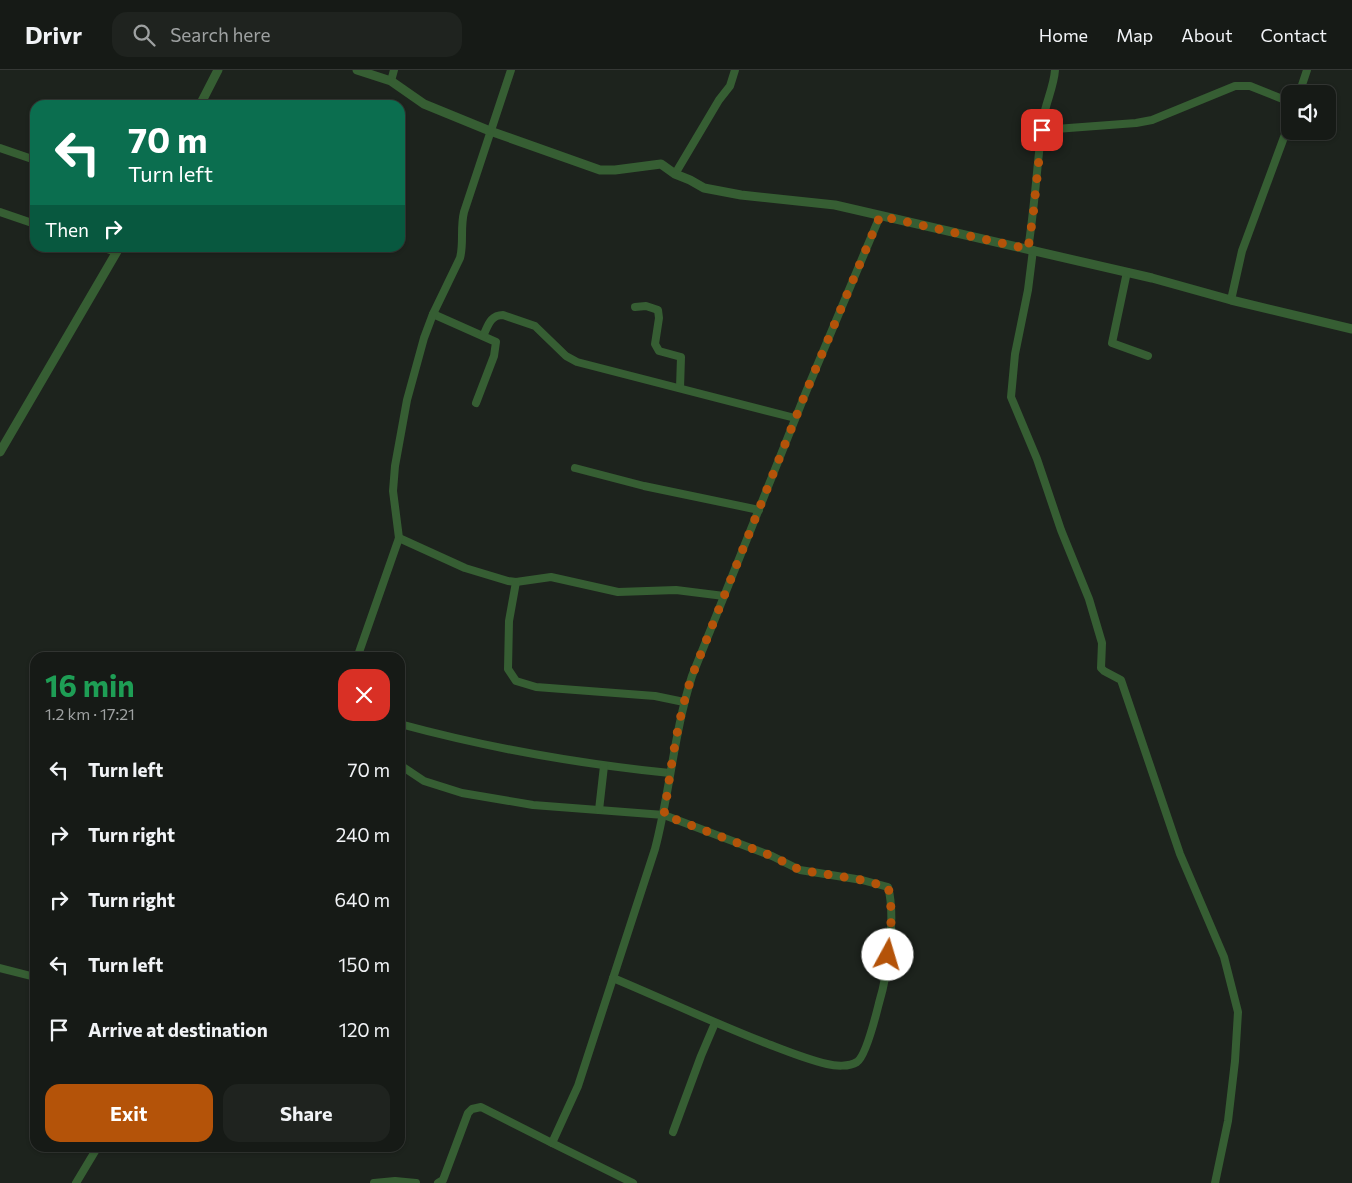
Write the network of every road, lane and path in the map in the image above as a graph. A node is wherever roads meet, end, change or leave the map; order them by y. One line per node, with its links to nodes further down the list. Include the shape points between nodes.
1 (218, 70): 11 (street)
2 (357, 70): 8 (street)
3 (394, 70): 8 (street)
4 (511, 70): 12 (street)
5 (735, 70): 17 (street, via 730,86)
6 (1055, 70): 13 (street)
7 (1307, 70): 9 (street)
8 (391, 81): 12 (street, via 424,104)
9 (1302, 85)
10 (1281, 98): 13 (street, via 1250,86 1235,86 1152,120)
11 (203, 100)
12 (490, 130): 17 (street, via 600,170 661,164); 26 (street, via 462,221 462,252)
13 (1042, 130): 21 (street)
14 (1283, 140): 24 (street, via 1242,251)
15 (0, 148): 16 (street)
16 (30, 158)
17 (675, 174): 19 (street, via 704,188 835,206)
18 (0, 212): 20 (street)
19 (880, 216): 21 (street); 32 (street)
20 (30, 222)
21 (1030, 250): 23 (street); 59 (street, via 1028,290 1011,389 1013,402 1089,599 1102,643 1101,668 1121,680 1180,854 1224,957 1238,1012 1228,1121)
22 (117, 252): 33 (street)
23 (1127, 272): 24 (street); 29 (street, via 1112,343)
24 (1230, 300): 27 (street)
25 (635, 307): 30 (street, via 658,310 655,344 659,350 681,357)
26 (433, 314): 28 (street); 36 (street, via 407,400 395,466 393,500)
27 (1352, 329)
28 (483, 336): 30 (street, via 492,319 503,315 535,326 566,356 577,362); 31 (street, via 494,340 496,345)
29 (1148, 356)
30 (680, 388): 32 (street)
31 (476, 403)
32 (795, 418): 35 (street)
33 (0, 452)
34 (575, 468): 35 (street)
35 (759, 510): 38 (street)
36 (399, 538): 37 (street, via 465,568); 39 (street)
37 (516, 582): 38 (street, via 550,577 618,592 676,590); 40 (street, via 508,621 508,669 516,680 536,687 655,696)
38 (724, 596): 40 (street)
39 (359, 652)
40 (684, 702): 44 (street)
41 (405, 725): 42 (street, via 534,755)
42 (604, 766): 44 (street); 45 (street)
43 (405, 768): 45 (street, via 424,781 462,793 533,805)
44 (670, 773): 46 (street)
45 (599, 810): 46 (street)
46 (664, 815): 49 (street, via 639,904); 50 (street, via 800,870 884,885 889,891 891,937 883,991 861,1059 850,1065 829,1065)
47 (0, 968): 48 (street)
48 (30, 976)
49 (613, 978): 50 (street); 52 (street, via 578,1086)
50 (715, 1023): 51 (street)
51 (673, 1132)
52 (552, 1143): 57 (street, via 476,1107 468,1113 446,1176); 58 (street)
53 (95, 1152): 54 (street)
54 (76, 1183)
55 (375, 1183): 56 (street)
56 (416, 1183)
57 (438, 1183)
58 (633, 1183)
59 (1215, 1183)

